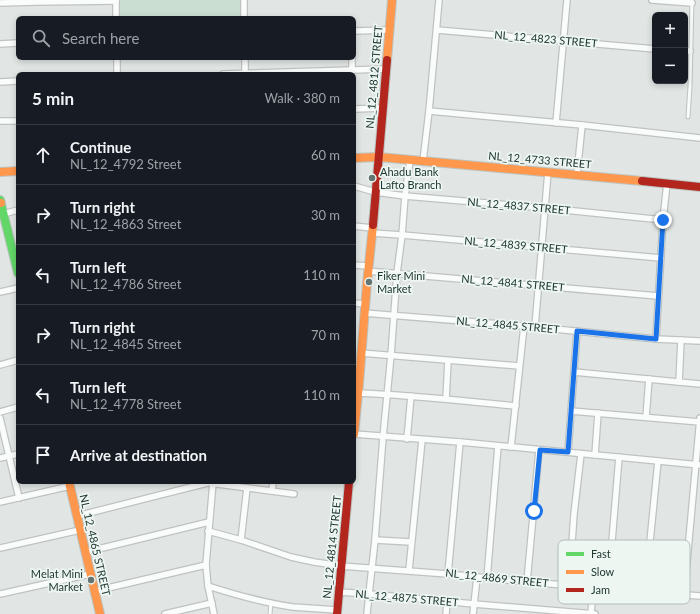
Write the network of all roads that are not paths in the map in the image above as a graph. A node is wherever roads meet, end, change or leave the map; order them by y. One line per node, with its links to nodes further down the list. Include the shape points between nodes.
1 (116, 0): 8 (street); 9 (street)
2 (244, 0): 10 (street)
3 (392, 0): 11 (street, NL_12_4812 STREET)
4 (439, 0): 12 (street)
5 (567, 0): 14 (street)
6 (652, 0): 7 (street)
7 (692, 2): 18 (lane)
8 (0, 3)
9 (116, 16)
10 (244, 16)
11 (390, 30): 13 (street); 22 (street, NL_12_4812 STREET)
12 (437, 30): 14 (street, NL_12_4823 STREET); 31 (street)
13 (356, 31)
14 (563, 41): 17 (street, NL_12_4823 STREET); 35 (street)
15 (16, 43): 16 (street)
16 (0, 44)
17 (652, 48)
18 (688, 51): 32 (lane)
19 (117, 60): 24 (street)
20 (245, 60): 25 (street)
21 (352, 60): 23 (street)
22 (386, 69): 23 (street); 30 (street, NL_12_4812 STREET)
23 (352, 70): 26 (street)
24 (117, 72)
25 (245, 72)
26 (298, 72)
27 (16, 81): 28 (street)
28 (0, 82)
29 (356, 108): 30 (street)
30 (382, 108): 38 (street, NL_12_4812 STREET)
31 (429, 110): 35 (street); 41 (street)
32 (688, 117)
33 (16, 120): 34 (street)
34 (0, 121)
35 (556, 123): 36 (street)
36 (582, 124): 37 (street); 45 (street)
37 (700, 138)
38 (378, 157): 39 (street, NL_12_4733 STREET); 40 (street, NL_12_4733 STREET); 49 (street)
39 (356, 158)
40 (410, 160): 41 (street, NL_12_4733 STREET); 50 (street)
41 (423, 161): 44 (street, NL_12_4733 STREET)
42 (16, 171): 43 (street)
43 (0, 172)
44 (548, 172): 45 (street, NL_12_4733 STREET); 52 (street)
45 (577, 174): 46 (street, NL_12_4733 STREET)
46 (668, 182): 48 (street, NL_12_4733 STREET); 55 (street)
47 (356, 187): 49 (street, NL_12_4837 STREET)
48 (700, 187)
49 (375, 192): 50 (street, NL_12_4837 STREET); 57 (street)
50 (405, 196): 52 (street, NL_12_4837 STREET); 58 (street)
51 (0, 202): 54 (street)
52 (545, 208): 55 (street, NL_12_4837 STREET); 59 (street)
53 (16, 211): 54 (street)
54 (3, 214): 60 (street)
55 (663, 220): 61 (street)
56 (356, 226): 57 (street, NL_12_4839 STREET)
57 (372, 230): 58 (street, NL_12_4839 STREET); 63 (street)
58 (402, 235): 59 (street, NL_12_4839 STREET); 64 (street)
59 (542, 247): 61 (street, NL_12_4839 STREET); 65 (street)
60 (15, 249)
61 (661, 258): 68 (street)
62 (356, 266): 63 (street, NL_12_4841 STREET)
63 (367, 269): 64 (street, NL_12_4841 STREET); 70 (street)
64 (397, 273): 65 (street, NL_12_4841 STREET); 72 (street)
65 (538, 285): 68 (street, NL_12_4841 STREET); 74 (street)
66 (16, 288): 67 (street)
67 (0, 292)
68 (658, 296): 76 (street)
69 (356, 303): 70 (street)
70 (365, 304): 71 (street)
71 (364, 313): 72 (street, NL_12_4845 STREET); 79 (street)
72 (393, 315): 73 (street, NL_12_4845 STREET); 80 (street)
73 (524, 326): 74 (street, NL_12_4845 STREET); 84 (street)
74 (535, 327): 75 (street, NL_12_4845 STREET)
75 (577, 331): 76 (street, NL_12_4845 STREET); 85 (street)
76 (656, 339): 77 (street, NL_12_4845 STREET)
77 (681, 340): 78 (street, NL_12_4845 STREET); 87 (street)
78 (700, 341)
79 (359, 348): 80 (street); 88 (street)
80 (391, 355): 82 (street); 91 (street)
81 (16, 360): 83 (street)
82 (448, 361): 84 (street); 93 (street)
83 (0, 364)
84 (519, 366): 94 (street)
85 (574, 372): 86 (street); 96 (street)
86 (648, 379): 87 (street); 100 (street)
87 (679, 382): 89 (street)
88 (357, 383): 90 (street)
89 (700, 384)
90 (358, 393): 91 (street); 98 (street)
91 (387, 394): 92 (street); 105 (street)
92 (411, 396): 93 (street); 106 (street)
93 (446, 399): 94 (street)
94 (516, 406): 110 (street)
95 (16, 408): 97 (street)
96 (571, 411): 99 (street); 112 (street)
97 (0, 412)
98 (356, 412)
99 (598, 413): 100 (street); 115 (street)
100 (646, 417): 103 (street)
101 (0, 418): 116 (street)
102 (700, 418): 103 (street)
103 (700, 422): 120 (street)
104 (356, 434): 105 (street)
105 (382, 437): 106 (street); 137 (street)
106 (407, 439): 107 (street)
107 (422, 440): 108 (street); 142 (street)
108 (460, 442): 109 (street); 150 (street)
109 (498, 446): 110 (street); 152 (street)
110 (511, 447): 111 (street)
111 (540, 450): 112 (street); 153 (street)
112 (568, 452): 114 (street)
113 (16, 454): 116 (street)
114 (581, 454): 115 (street); 138 (street)
115 (595, 455): 117 (street)
116 (9, 456): 118 (street); 130 (street)
117 (619, 457): 119 (street); 139 (street)
118 (0, 458)
119 (658, 461): 120 (street); 140 (street)
120 (698, 465): 141 (street)
121 (69, 484): 130 (street); 132 (street, NL_12_4865 STREET)
122 (202, 484): 132 (street)
123 (210, 484): 133 (street)
124 (222, 484): 127 (street)
125 (273, 484): 128 (street)
126 (349, 484): 146 (street, NL_12_4814 STREET)
127 (247, 488): 128 (street); 136 (street)
128 (272, 491): 129 (street)
129 (294, 494)
130 (19, 498): 131 (street)
131 (0, 502)
132 (77, 516): 134 (street, NL_12_4865 STREET)
133 (209, 522): 135 (street); 144 (street)
134 (80, 530): 143 (street); 144 (street, NL_12_4865 STREET)
135 (208, 531): 136 (street, NL_12_4869 STREET); 145 (street)
136 (241, 540): 146 (street, NL_12_4869 STREET, via 314,562)
137 (375, 540): 142 (street); 147 (street)
138 (572, 540)
139 (612, 540)
140 (650, 540)
141 (690, 540)
142 (411, 542): 148 (street)
143 (0, 548)
144 (86, 552): 149 (street, NL_12_4865 STREET)
145 (206, 565): 155 (street); 156 (street)
146 (341, 566): 147 (street, NL_12_4869 STREET); 157 (street, NL_12_4814 STREET)
147 (372, 569): 148 (street, NL_12_4869 STREET); 159 (street)
148 (409, 570): 150 (street, NL_12_4869 STREET)
149 (90, 574): 156 (street, NL_12_4865 STREET); 158 (street)
150 (448, 574): 151 (street, NL_12_4869 STREET)
151 (477, 577): 152 (street, NL_12_4869 STREET); 165 (street)
152 (487, 578): 153 (street, NL_12_4869 STREET)
153 (527, 582): 154 (street, NL_12_4869 STREET)
154 (558, 584)
155 (208, 586): 162 (street, via 239,596); 164 (street)
156 (95, 591): 168 (street, NL_12_4865 STREET)
157 (338, 592): 159 (street, NL_12_4875 STREET); 167 (street, NL_12_4814 STREET)
158 (0, 594)
159 (369, 594): 163 (street, NL_12_4875 STREET); 172 (street)
160 (690, 595): 161 (street, NL_12_4869 STREET)
161 (700, 596)
162 (271, 602): 167 (street); 171 (lane)
163 (447, 602): 165 (street, NL_12_4875 STREET); 173 (street)
164 (212, 603): 169 (street); 170 (street)
165 (474, 604): 174 (street); 175 (street, NL_12_4875 STREET)
166 (592, 604): 175 (street)
167 (337, 612)
168 (100, 614)
169 (165, 614)
170 (214, 614)
171 (270, 614)
172 (367, 614)
173 (446, 614)
174 (474, 614)
175 (591, 614): 176 (street, NL_12_4875 STREET)
176 (595, 614)

